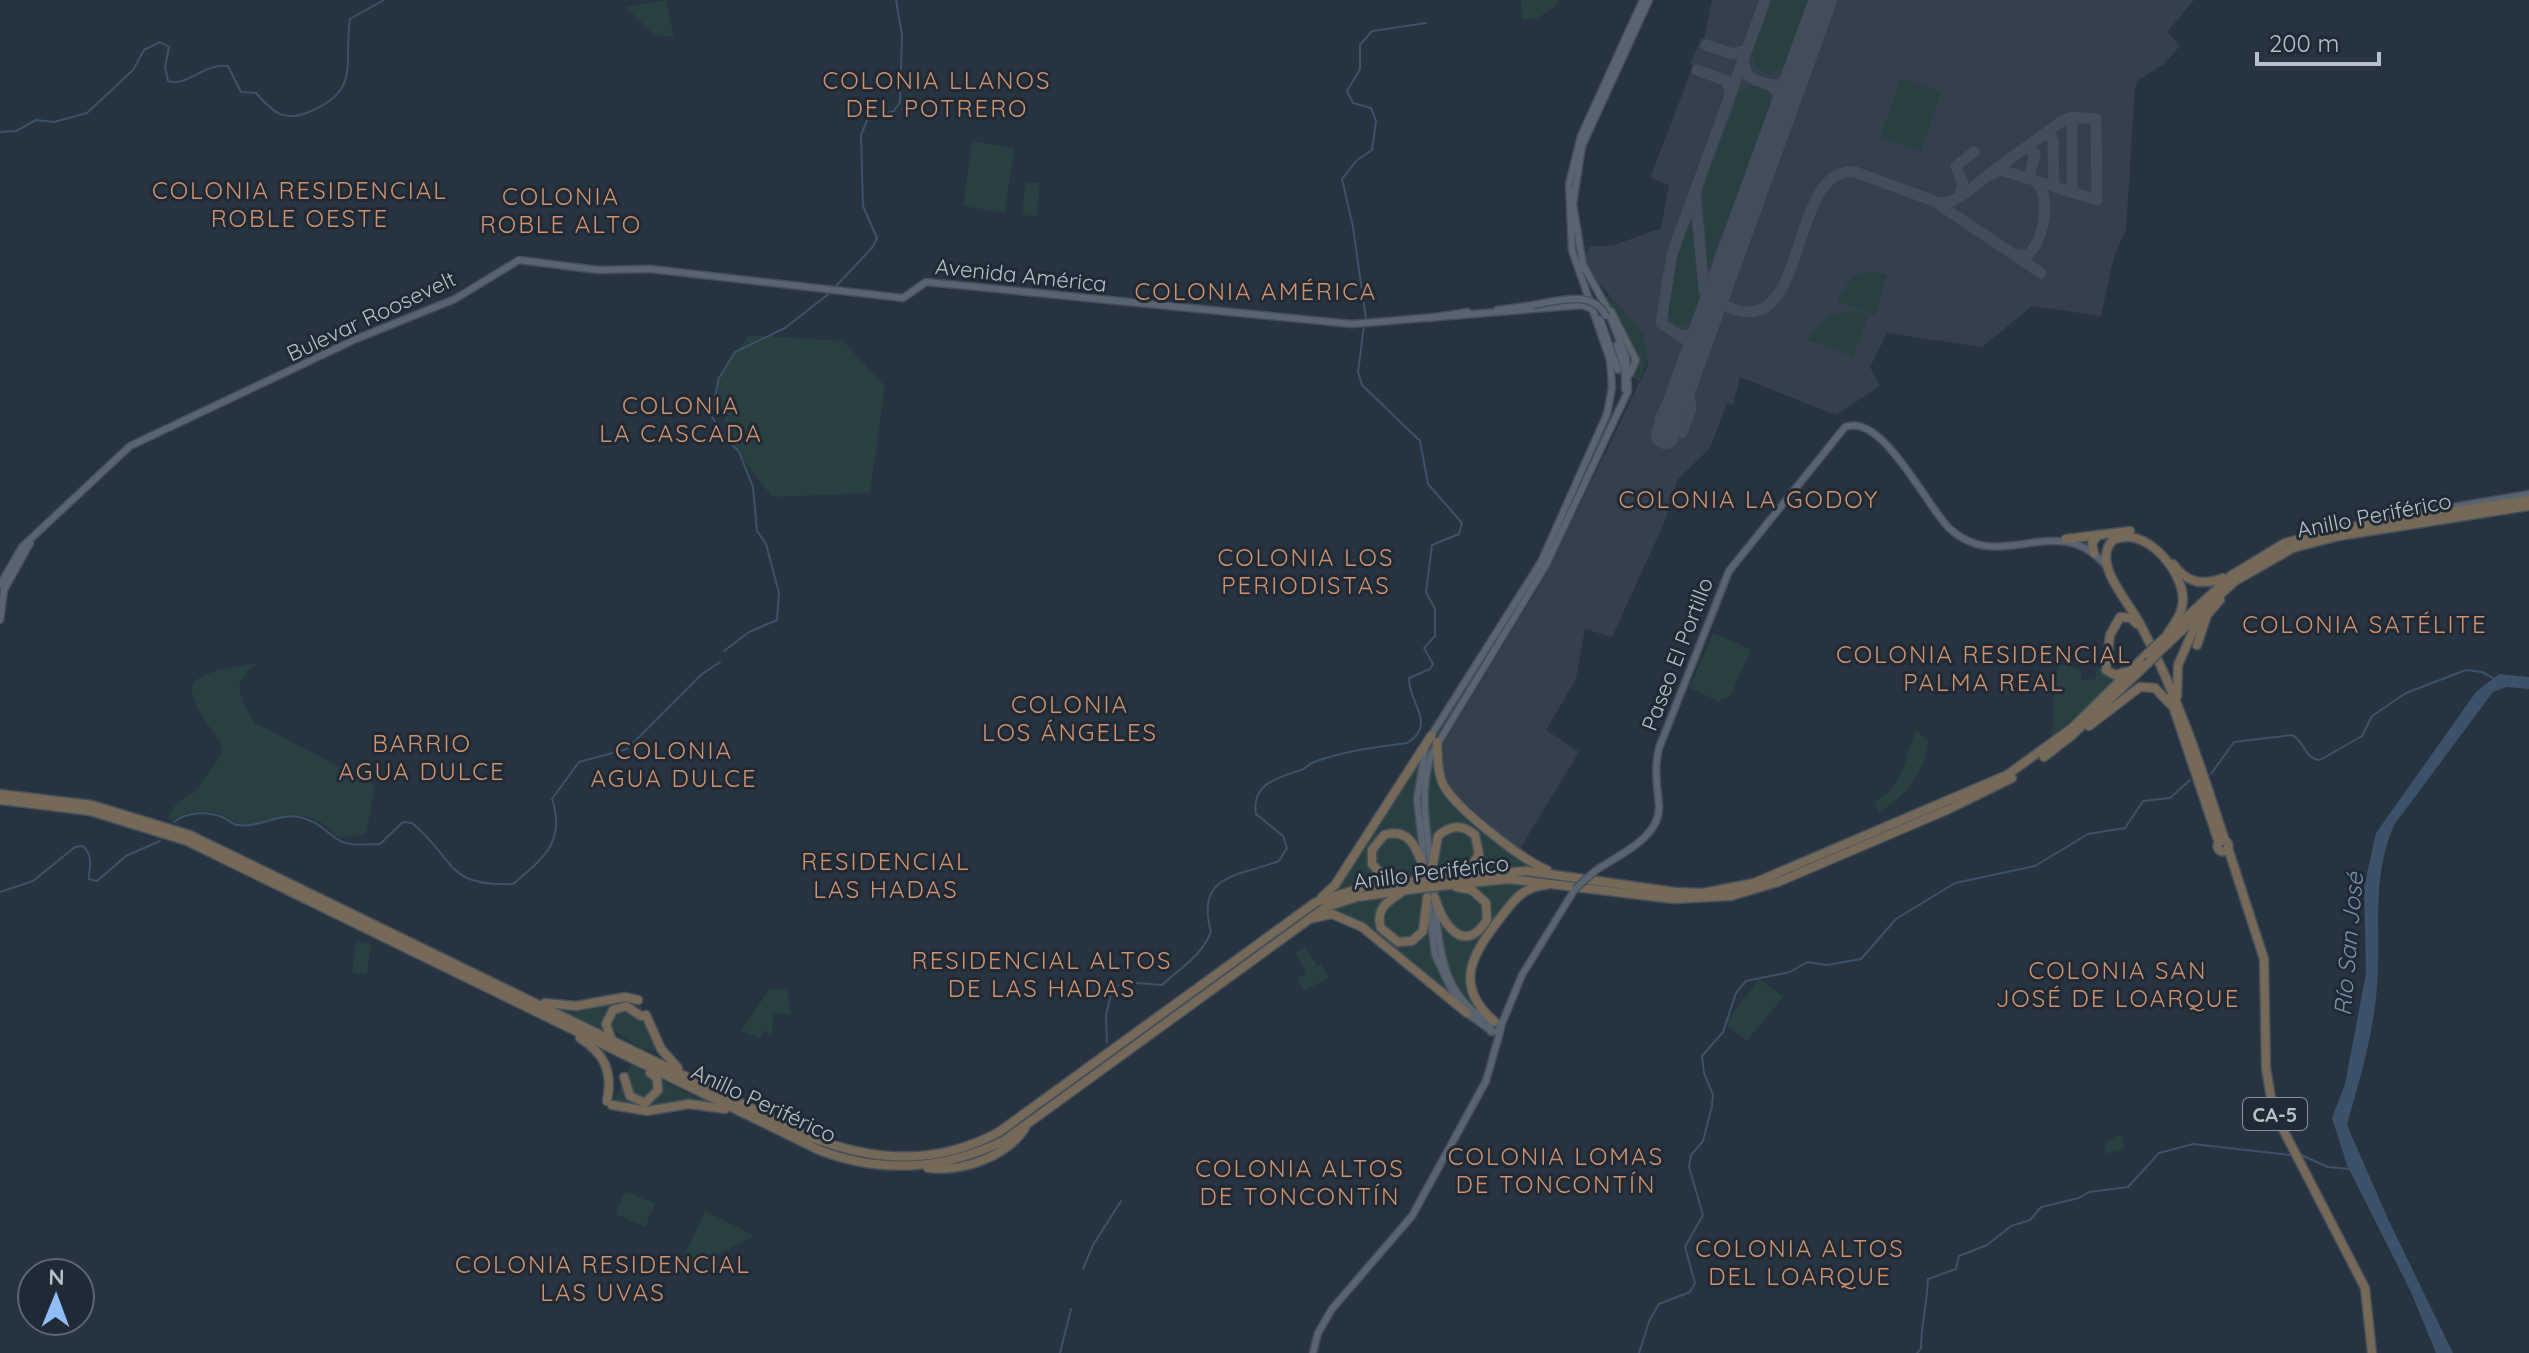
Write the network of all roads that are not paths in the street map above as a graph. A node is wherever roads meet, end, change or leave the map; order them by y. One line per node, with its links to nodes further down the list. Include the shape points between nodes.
1 (1646, 0): 2 (main road, via 1581,136 1571,171 1569,230); 4 (main road, via 1577,164 1575,234 1588,279)
2 (1586, 295): 5 (main road, via 1572,304); 6 (main road)
3 (910, 296): 7 (main road, Avenida América, via 926,282 1352,324); 14 (main road, Bulevar Roosevelt, via 519,260 455,299 344,344 130,446)
4 (1606, 306): 9 (main road, via 1636,360); 10 (main road, via 1628,366)
5 (1496, 310): 7 (main road); 10 (main road, bridge, via 1587,300 1601,307 1625,370)
6 (1593, 312): 7 (main road, via 1582,305); 8 (main road, via 1605,329); 33 (main road, via 1610,360 1607,414 1541,562)
7 (1429, 318)
8 (1618, 370)
9 (1630, 374)
10 (1623, 400): 33 (main road, via 1546,565)
11 (2529, 497): 20 (highway, Anillo Periférico, via 2306,536)
12 (2529, 506): 18 (highway, Anillo Periférico, via 2339,536)
13 (2098, 534): 15 (highway); 17 (highway, via 2092,543); 20 (highway, via 2126,530 2147,535 2182,576 2197,583)
14 (32, 539): 21 (main road, Bulevar Roosevelt); 23 (main road, Bulevar Roosevelt, via 4,590)
15 (2066, 539): 17 (main road, CA-5); 49 (main road, Paseo El Portillo, bridge, via 1995,548 1968,543 1935,512 1888,446 1861,427 1845,427 1729,571 1659,748 1656,823 1575,889)
16 (2109, 543): 17 (highway); 19 (highway); 25 (highway, via 2123,536 2144,539 2174,575 2182,607)
17 (2096, 554): 19 (main road, CA-5)
18 (2274, 556): 22 (highway, Anillo Periférico); 27 (highway, via 2217,603)
19 (2107, 567): 24 (highway, CA-5)
20 (2232, 575): 25 (highway, Anillo Periférico)
21 (0, 585)
22 (2202, 611): 26 (highway, Anillo Periférico); 30 (highway, via 2178,665)
23 (0, 620)
24 (2143, 630): 28 (highway, via 2131,618 2116,620 2105,665 2115,675); 29 (highway, CA-5)
25 (2168, 633): 26 (highway, Anillo Periférico)
26 (2161, 645): 28 (highway, Anillo Periférico, bridge)
27 (2197, 645)
28 (2145, 659): 32 (highway, Anillo Periférico); 38 (highway, Anillo Periférico, via 2072,728 2007,775 1754,883 1703,893 1675,892)
29 (2163, 673): 30 (highway, CA-5); 31 (highway, CA-5)
30 (2180, 709): 36 (highway, CA-5)
31 (2179, 729): 32 (highway, via 2162,692 2140,687); 36 (highway, CA-5)
32 (2071, 736): 40 (highway, Anillo Periférico, via 1987,792 1755,890 1673,899)
33 (1434, 739): 37 (main road, via 1421,760 1417,799); 38 (highway, via 1444,786 1457,801 1529,863); 43 (highway, via 1335,885)
34 (0, 794): 45 (highway, Anillo Periférico, via 92,805 166,825)
35 (0, 800): 48 (highway, Anillo Periférico, via 90,811 187,841)
36 (2224, 846): 58 (highway, CA-5, via 2264,959 2266,1068 2273,1110 2365,1288)
37 (1428, 869): 39 (highway, via 1438,836 1456,826 1470,831 1478,841 1476,860); 41 (highway, via 1410,839 1392,833 1379,838 1372,850 1376,871); 42 (main road)
38 (1555, 874): 39 (highway, Anillo Periférico, via 1502,872)
39 (1443, 882): 40 (highway, Anillo Periférico, via 1509,879); 41 (highway, Anillo Periférico, bridge); 42 (highway, via 1483,898 1488,911 1481,929 1452,932)
40 (1563, 884): 49 (highway, via 1538,885 1521,894 1476,951 1470,971 1474,996)
41 (1411, 885): 42 (highway, via 1385,903 1379,914 1381,928 1398,942 1412,941 1423,931); 43 (highway, Anillo Periférico, via 1364,887); 44 (highway, Anillo Periférico, via 1345,900)
42 (1431, 898): 47 (main road, via 1440,971); 49 (main road, via 1440,955 1451,981)
43 (1316, 902): 53 (highway, Anillo Periférico, via 999,1132 956,1150 906,1158 859,1154 808,1136)
44 (1309, 919): 47 (highway, via 1332,914 1362,927); 55 (highway, Anillo Periférico, via 1028,1124 1014,1144 972,1163 946,1169 839,1158)
45 (530, 999): 46 (highway, via 576,1006 628,992); 50 (highway, Anillo Periférico)
46 (638, 1000)
47 (1467, 1013): 49 (main road)
48 (546, 1016): 51 (highway, Anillo Periférico); 54 (highway, via 598,1051)
49 (1495, 1026): 57 (main road, via 1486,1081 1412,1216 1332,1309)
50 (612, 1039): 53 (highway, Anillo Periférico); 53 (highway, via 606,1024 613,1010 626,1006 644,1016 666,1056)
51 (637, 1062): 52 (highway, via 657,1078 654,1097 645,1103 634,1100); 55 (highway, Anillo Periférico)
52 (624, 1077)
53 (695, 1080)
54 (613, 1104): 55 (highway, via 655,1111 698,1104); 56 (highway)
55 (735, 1111)
56 (607, 1115)
57 (1313, 1353)
58 (2372, 1353)

